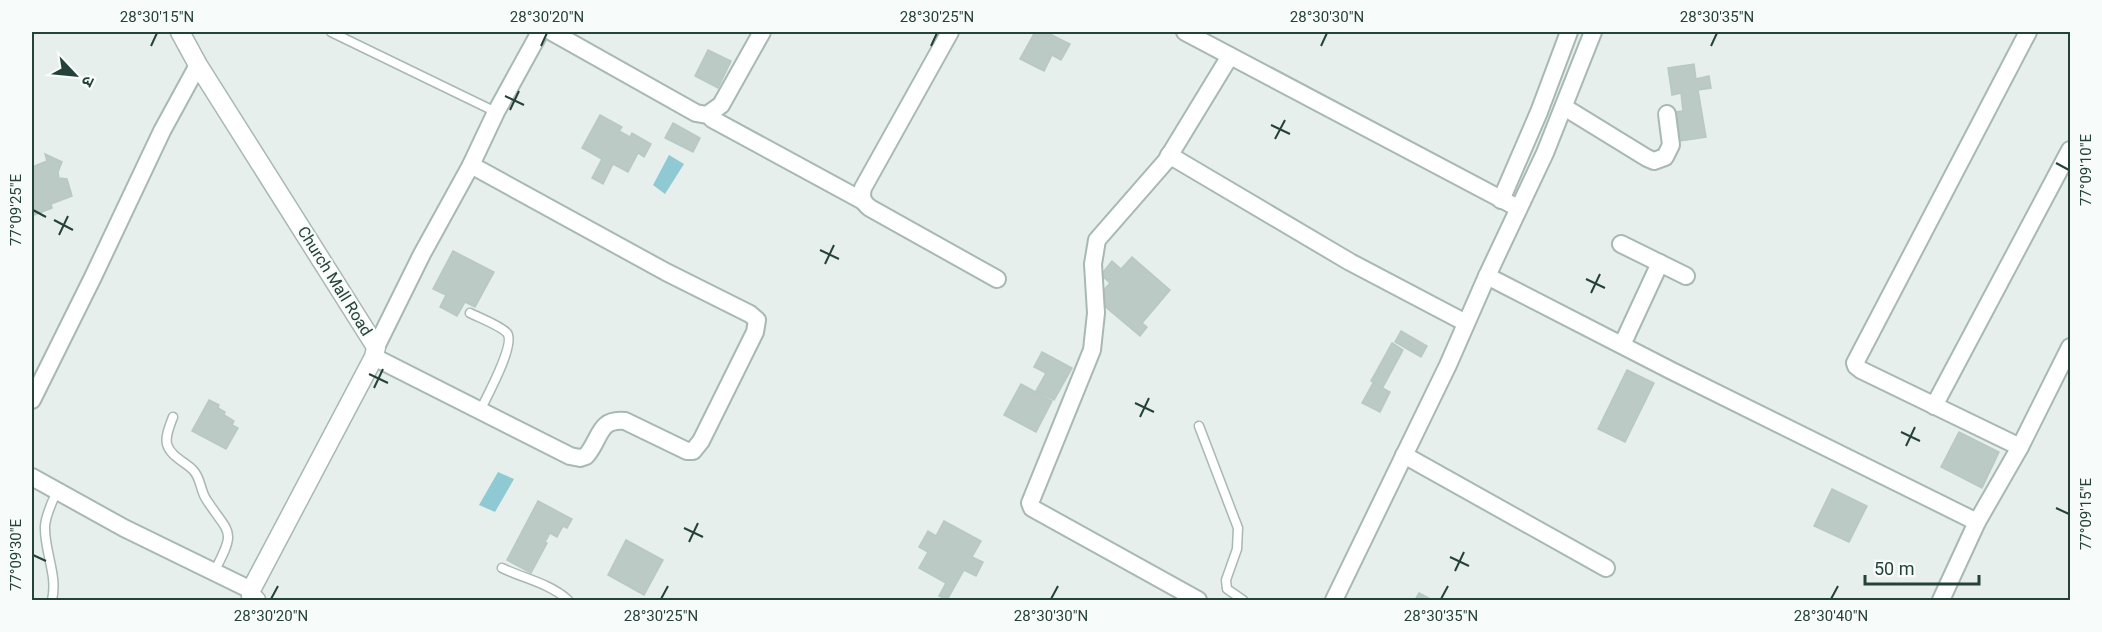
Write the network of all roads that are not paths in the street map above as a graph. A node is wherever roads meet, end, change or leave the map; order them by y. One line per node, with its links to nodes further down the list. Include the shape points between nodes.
1 (180, 32): 12 (street, Church Mall Road)
2 (331, 32): 14 (lane)
3 (540, 32): 14 (street)
4 (552, 32): 5 (street, via 696,113 707,115 721,105)
5 (762, 32)
6 (950, 32): 21 (street, via 863,188)
7 (1185, 32): 11 (street)
8 (1569, 32): 20 (street)
9 (1593, 32): 13 (street)
10 (2028, 32): 34 (street, via 1855,363 1861,370)
11 (1230, 56): 18 (street); 20 (street)
12 (198, 65): 32 (street, Church Mall Road); 33 (street)
13 (1564, 107): 15 (street, via 1654,160 1665,157 1671,146); 22 (street)
14 (496, 111): 19 (street)
15 (1667, 114)
16 (712, 118): 21 (street)
17 (2070, 150): 34 (street)
18 (1169, 155): 29 (street, via 1350,262); 49 (street, via 1097,240 1092,350 1030,503 1032,508)
19 (471, 165): 32 (street); 35 (street, via 750,314 758,325 693,451 617,420 606,424 586,456 575,458)
20 (1501, 200): 22 (street)
21 (862, 201): 27 (street)
22 (1518, 208): 25 (street)
23 (1621, 244): 24 (street)
24 (1660, 263): 26 (street); 30 (street)
25 (1487, 276): 29 (street); 30 (street)
26 (1686, 276)
27 (997, 279)
28 (470, 313): 35 (lane, via 504,330 510,339)
29 (1466, 323): 39 (street)
30 (1622, 345): 42 (street)
31 (2070, 347): 38 (street)
32 (375, 352): 35 (street); 46 (street, Church Mall Road)
33 (32, 400)
34 (1934, 406): 38 (street)
35 (480, 411)
36 (173, 417): 45 (lane, via 167,441 171,452 197,474 206,498 228,533 226,548)
37 (1199, 426): 50 (lane, via 1238,528 1227,589)
38 (2020, 447): 42 (street)
39 (1404, 455): 44 (street); 51 (street)
40 (32, 477): 41 (street)
41 (57, 491): 45 (street); 47 (lane, via 45,526)
42 (1977, 522): 52 (street)
43 (502, 568): 48 (lane, via 546,585)
44 (1606, 568)
45 (214, 572): 46 (street)
46 (252, 597)
47 (52, 600)
48 (568, 600)
49 (1198, 600)
50 (1244, 600)
51 (1334, 600)
52 (1941, 600)

